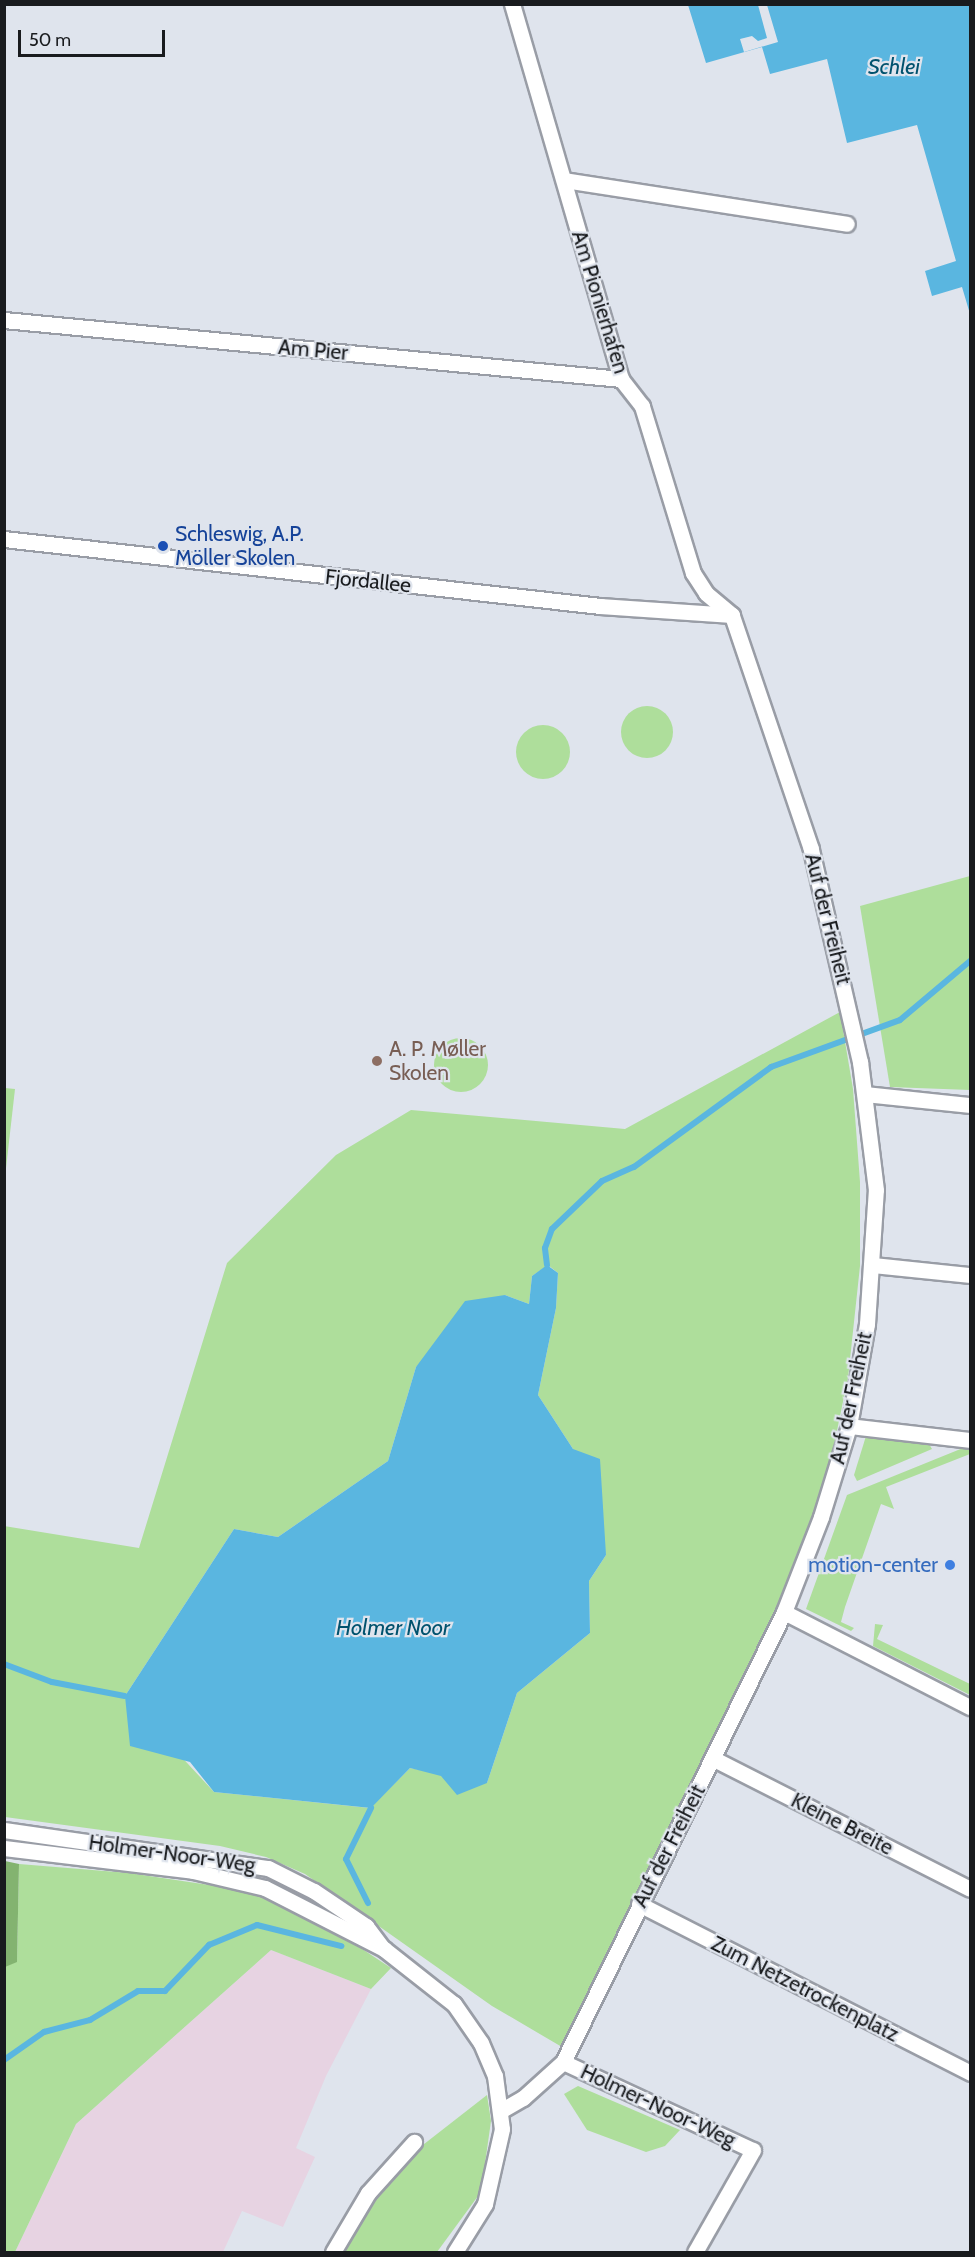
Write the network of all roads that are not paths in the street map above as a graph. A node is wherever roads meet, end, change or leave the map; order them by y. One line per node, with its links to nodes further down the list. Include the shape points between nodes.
1 (513, 4): 2 (street, Am Pionierhafen)
2 (564, 180): 3 (street); 5 (street, Am Pionierhafen)
3 (847, 224)
4 (4, 320): 5 (street, Am Pier)
5 (621, 379): 7 (street, Am Pionierhafen, via 642,406 693,573 706,593)
6 (4, 538): 7 (street, Fjordallee, via 588,605)
7 (732, 615): 8 (street, Auf der Freiheit, via 811,849 849,1006)
8 (865, 1094): 9 (street); 10 (street, Auf der Freiheit, via 876,1190)
9 (970, 1105)
10 (873, 1265): 11 (street); 12 (street, Auf der Freiheit)
11 (970, 1275)
12 (849, 1426): 13 (street); 14 (street, Auf der Freiheit, via 821,1517)
13 (970, 1440)
14 (783, 1612): 15 (street); 16 (street, Auf der Freiheit)
15 (970, 1707)
16 (714, 1759): 19 (street, Kleine Breite); 20 (street, Auf der Freiheit)
17 (4, 1830): 21 (street, Holmer-Noor-Weg, via 268,1868 314,1891 366,1926)
18 (4, 1848): 21 (street, Holmer-Noor-Weg, via 236,1878 312,1910)
19 (970, 1888)
20 (639, 1904): 22 (street, Auf der Freiheit); 23 (street, Zum Netzetrockenplatz)
21 (384, 1949): 24 (street, Holmer-Noor-Weg, via 454,2004 469,2022 495,2076)
22 (562, 2062): 24 (street, Auf der Freiheit, via 523,2098); 28 (street, Holmer-Noor-Weg, via 753,2150)
23 (970, 2073)
24 (502, 2110): 27 (street, Holmer-Noor-Weg, via 501,2148 493,2182 485,2204)
25 (414, 2142): 26 (street, via 368,2193)
26 (333, 2253)
27 (455, 2253)
28 (695, 2253)

